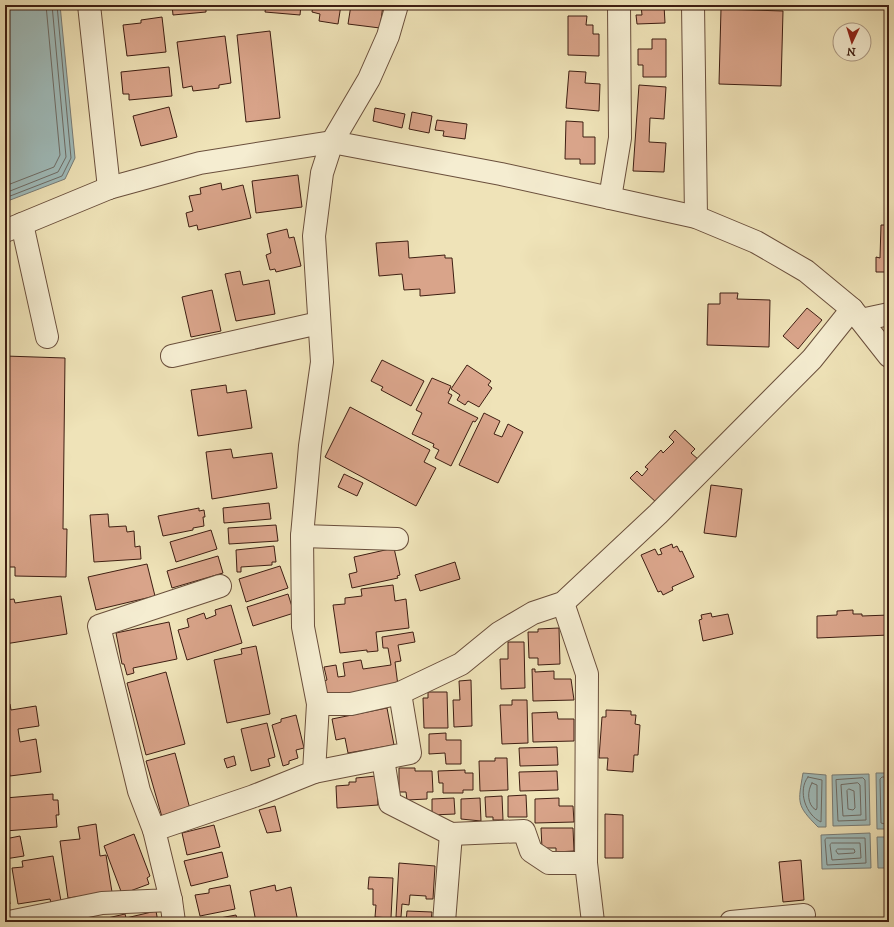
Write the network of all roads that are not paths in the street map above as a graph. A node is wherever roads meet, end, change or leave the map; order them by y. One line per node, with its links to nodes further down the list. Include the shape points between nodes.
1 (89, 5): 6 (street)
2 (397, 5): 5 (street, via 388,36 369,79)
3 (619, 5): 7 (street, via 620,138)
4 (693, 5): 8 (street)
5 (332, 142): 6 (street, via 200,163); 7 (street, via 501,174); 12 (street, via 322,173 314,236)
6 (109, 188): 9 (street)
7 (610, 198): 8 (street)
8 (696, 217): 10 (street, via 756,242 806,271)
9 (14, 228): 13 (street)
10 (856, 314): 11 (street); 15 (street); 19 (street, via 658,514)
11 (889, 314)
12 (319, 323): 14 (street); 16 (street, via 322,362 310,446)
13 (47, 337)
14 (172, 356)
15 (889, 356)
16 (302, 536): 17 (street); 21 (street, via 303,627)
17 (397, 539)
18 (220, 586): 24 (street, via 99,626 139,791)
19 (563, 602): 20 (street, via 534,613 499,633 461,664); 26 (street, via 587,674)
20 (400, 693): 21 (street, via 351,704); 22 (street, via 410,753)
21 (318, 704): 23 (street)
22 (383, 759): 23 (street); 25 (street, via 390,803)
23 (314, 772): 24 (street, via 254,796)
24 (154, 830): 27 (street)
25 (451, 834): 26 (street, via 524,831 531,852 549,863); 32 (street)
26 (586, 863): 33 (street)
27 (170, 900): 29 (street, via 102,903); 31 (street)
28 (804, 915): 30 (street)
29 (22, 921)
30 (753, 921): 34 (street)
31 (174, 922)
32 (444, 922)
33 (593, 922)
34 (731, 922)

